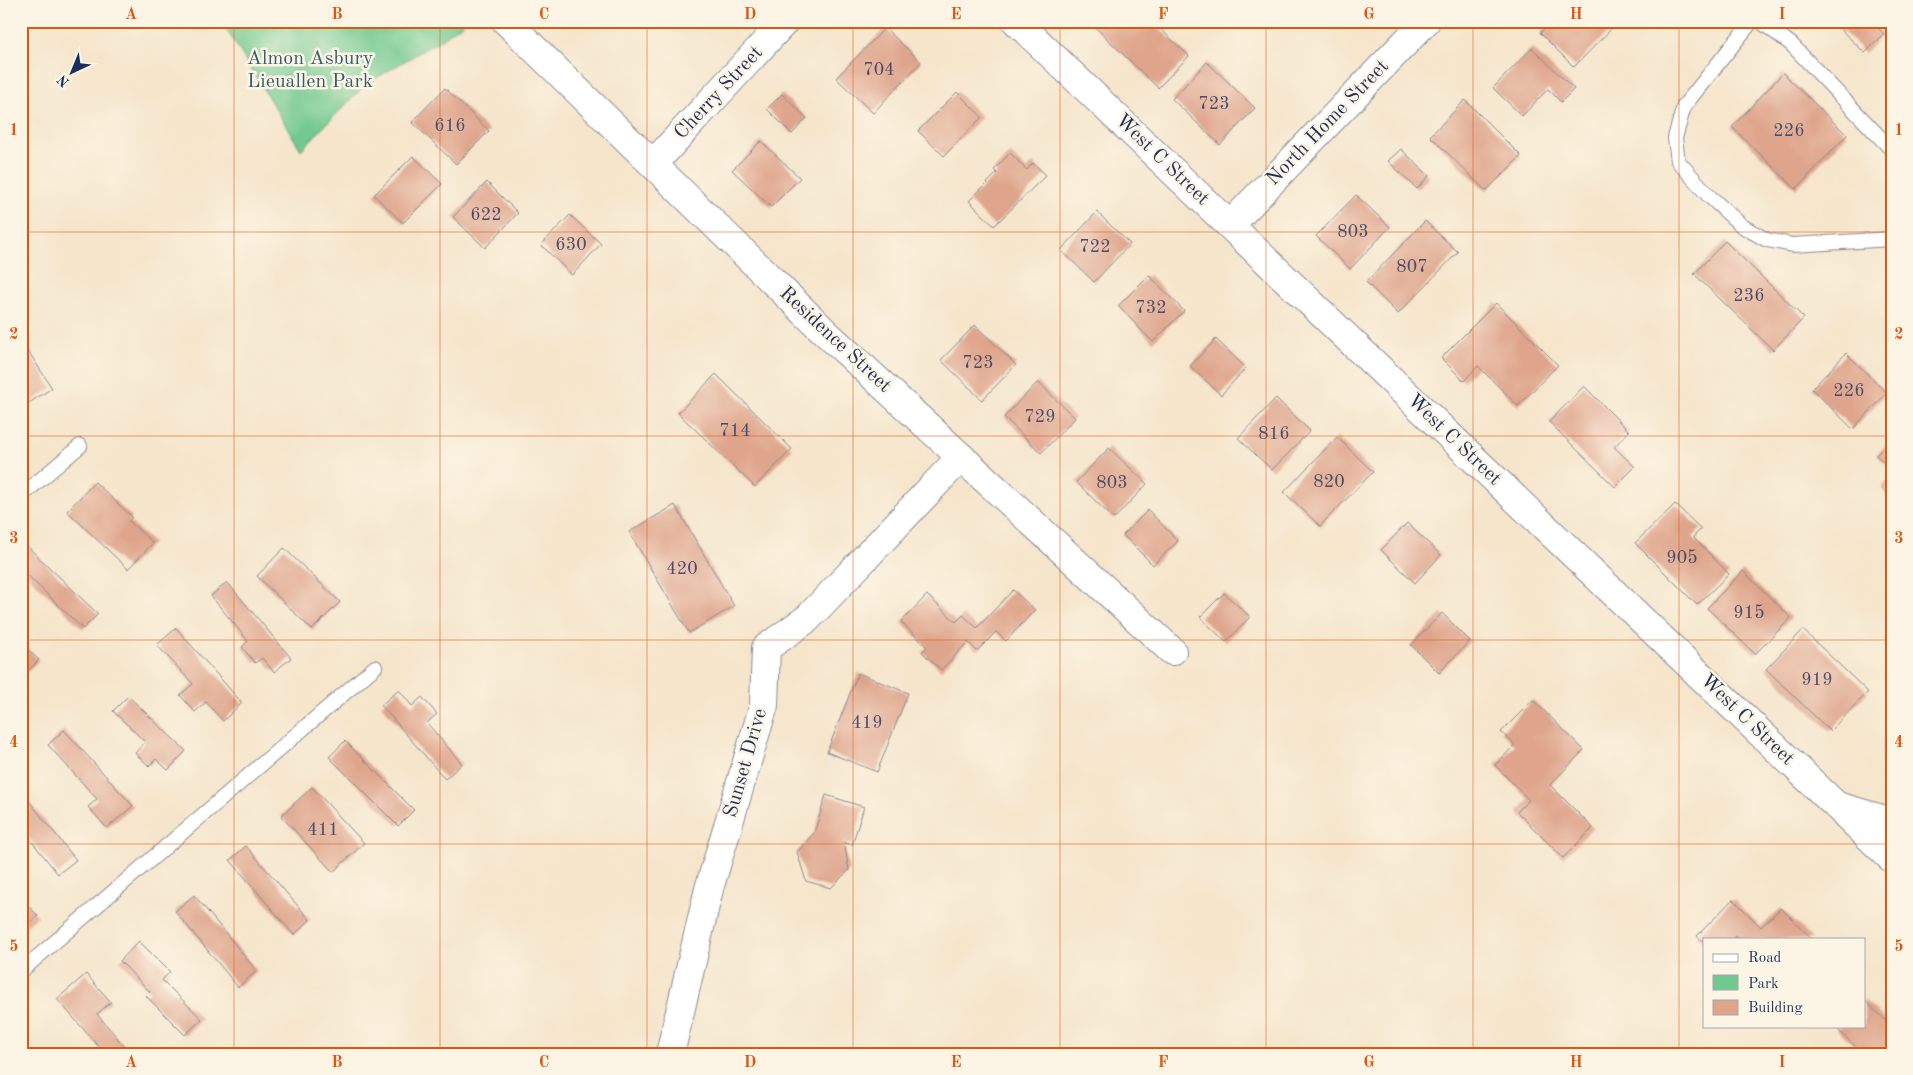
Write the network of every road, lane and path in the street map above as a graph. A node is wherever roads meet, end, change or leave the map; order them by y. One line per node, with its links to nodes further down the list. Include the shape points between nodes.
1 (506, 21): 8 (street, Residence Street)
2 (785, 21): 8 (street, Cherry Street)
3 (1016, 21): 9 (street, West C Street)
4 (1426, 21): 9 (street, North Home Street)
5 (1752, 21): 10 (lane, via 1684,106 1675,138 1678,161 1742,226 1767,240 1792,244)
6 (1760, 21): 7 (lane, via 1791,44)
7 (1892, 150)
8 (653, 164): 12 (street, Residence Street, via 826,333)
9 (1230, 225): 16 (street, West C Street)
10 (1892, 239)
11 (80, 446): 13 (lane)
12 (961, 457): 14 (street, Residence Street); 20 (street, Sunset Drive, via 808,618 766,648 764,705 709,889)
13 (21, 496)
14 (1172, 651)
15 (375, 667): 19 (lane)
16 (1836, 805): 17 (street); 18 (street, West C Street)
17 (1892, 822)
18 (1892, 859)
19 (21, 971)
20 (670, 1054)

